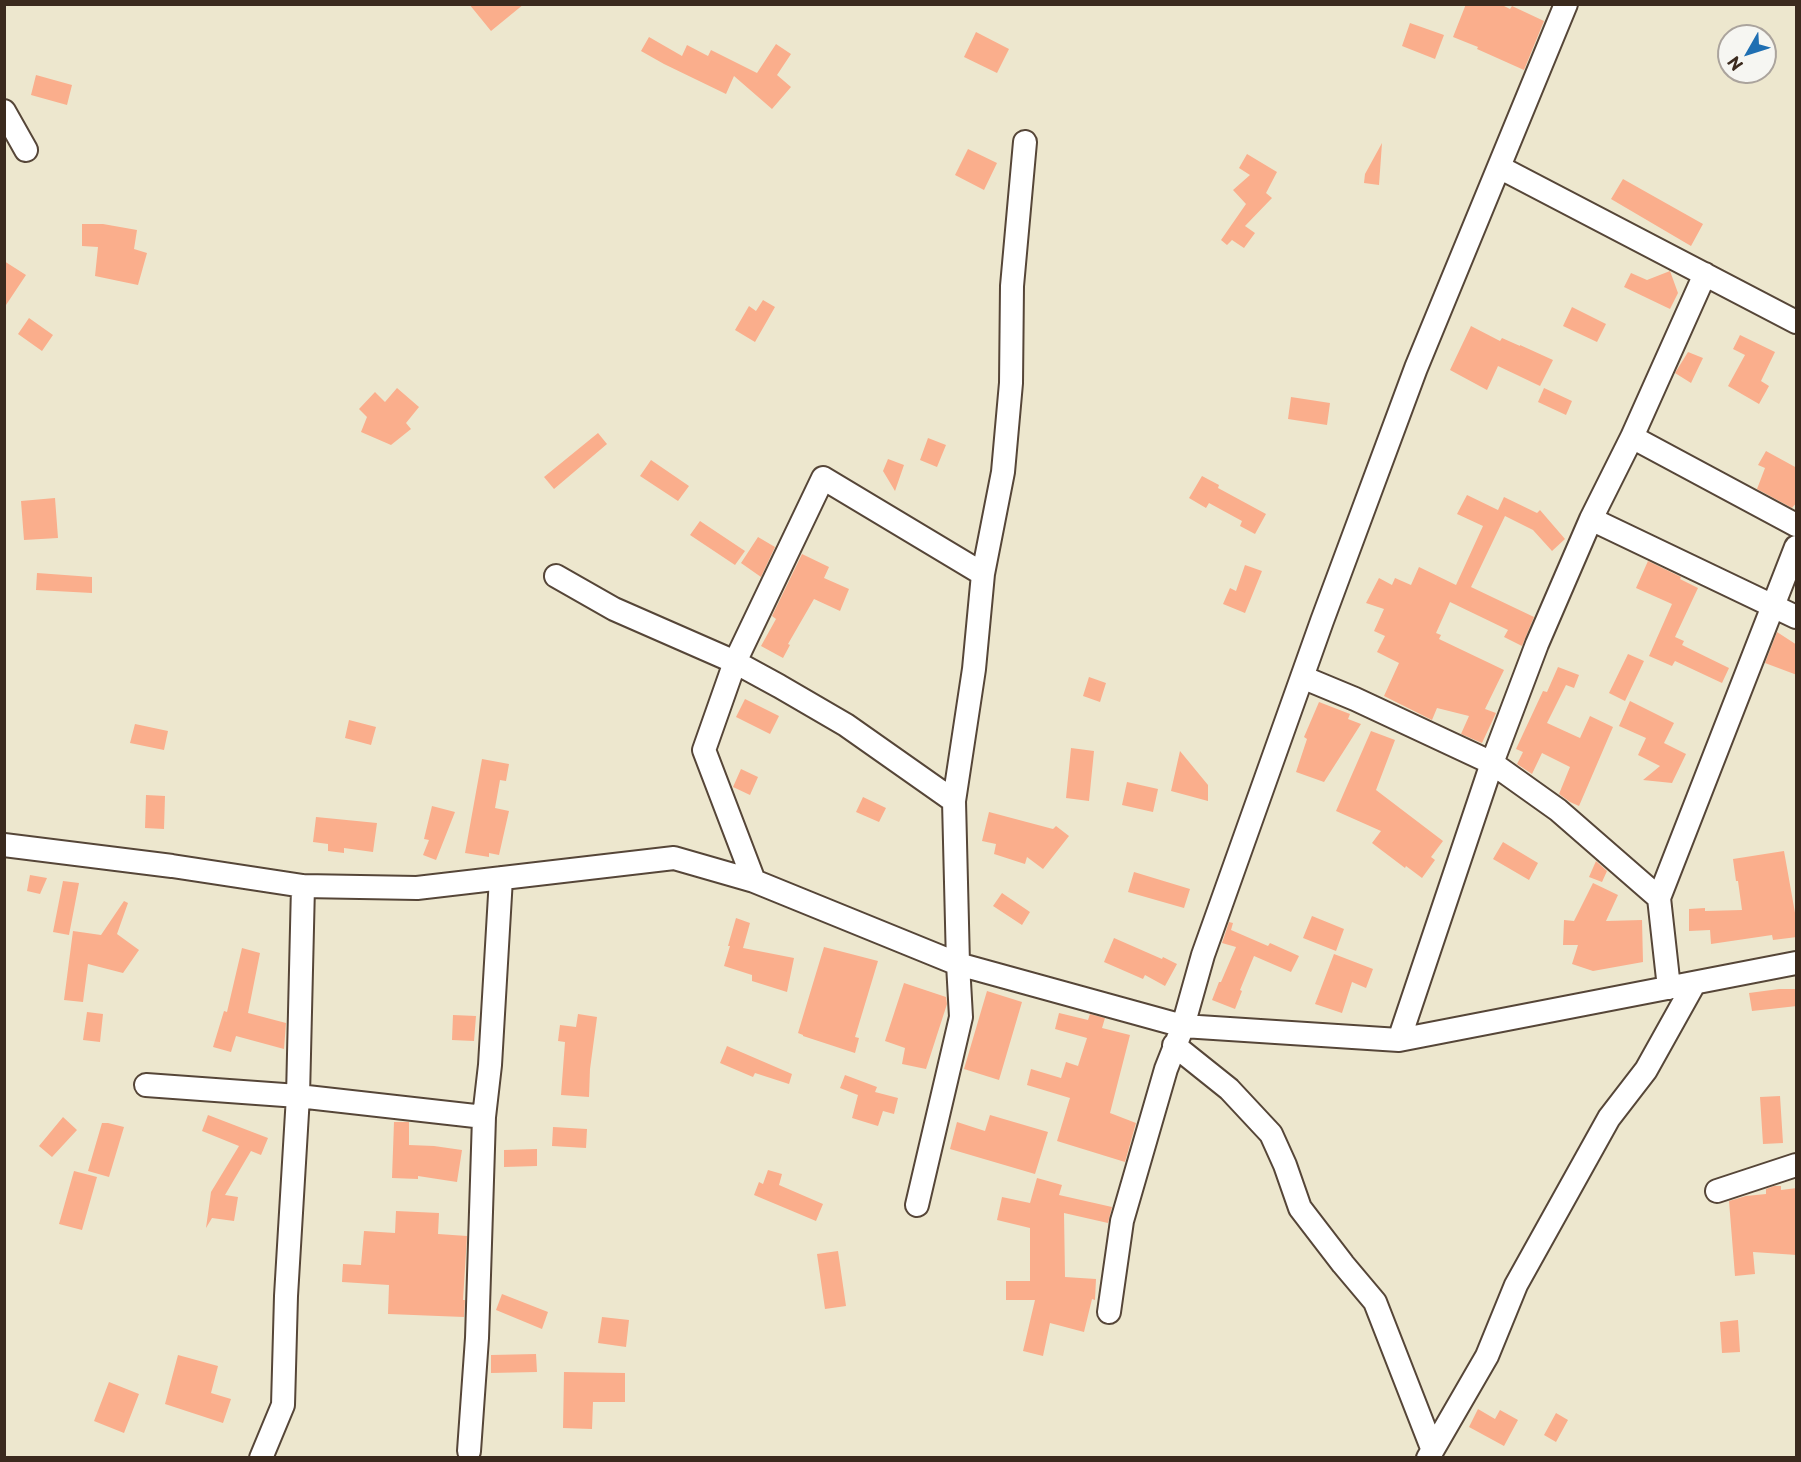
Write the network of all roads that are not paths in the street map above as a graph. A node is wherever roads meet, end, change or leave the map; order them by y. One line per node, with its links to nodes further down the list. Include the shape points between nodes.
1 (1566, 4): 5 (street)
2 (4, 111): 4 (street)
3 (1026, 142): 12 (street, via 1012,286 1011,383 1003,472)
4 (26, 150)
5 (1499, 167): 6 (street); 17 (street, via 1416,368)
6 (1705, 274): 7 (street); 8 (street)
7 (1797, 322)
8 (1632, 436): 9 (street); 10 (street)
9 (1591, 519): 14 (street); 18 (street, via 1537,644)
10 (1797, 525)
11 (1797, 547): 14 (street)
12 (983, 574): 16 (street, via 823,478); 19 (street, via 974,669)
13 (556, 576): 16 (street, via 614,609)
14 (1774, 606): 15 (street); 24 (street)
15 (1797, 617)
16 (735, 662): 19 (street, via 846,725); 22 (street, via 704,750)
17 (1302, 677): 18 (street); 29 (street, via 1203,955)
18 (1492, 764): 24 (street, via 1558,810); 30 (street)
19 (954, 801): 26 (street)
20 (4, 845): 23 (street)
21 (501, 878): 22 (street, via 674,858); 23 (street, via 417,888); 33 (street)
22 (754, 881): 26 (street)
23 (303, 886): 32 (street)
24 (1659, 898): 28 (street)
25 (1797, 963): 27 (street)
26 (958, 964): 29 (street); 36 (street, via 961,1017)
27 (1694, 984): 28 (street); 39 (street, via 1646,1070 1609,1118 1516,1286 1487,1356)
28 (1669, 988): 30 (street)
29 (1179, 1036): 30 (street); 37 (street, via 1122,1221); 39 (street, via 1271,1134 1300,1208 1375,1302)
30 (1399, 1040)
31 (146, 1085): 32 (street)
32 (298, 1096): 33 (street); 40 (street, via 283,1406)
33 (484, 1117): 38 (street)
34 (1797, 1165): 35 (street)
35 (1717, 1191)
36 (916, 1205)
37 (1109, 1312)
38 (469, 1450)
39 (1430, 1453)
40 (261, 1458)

